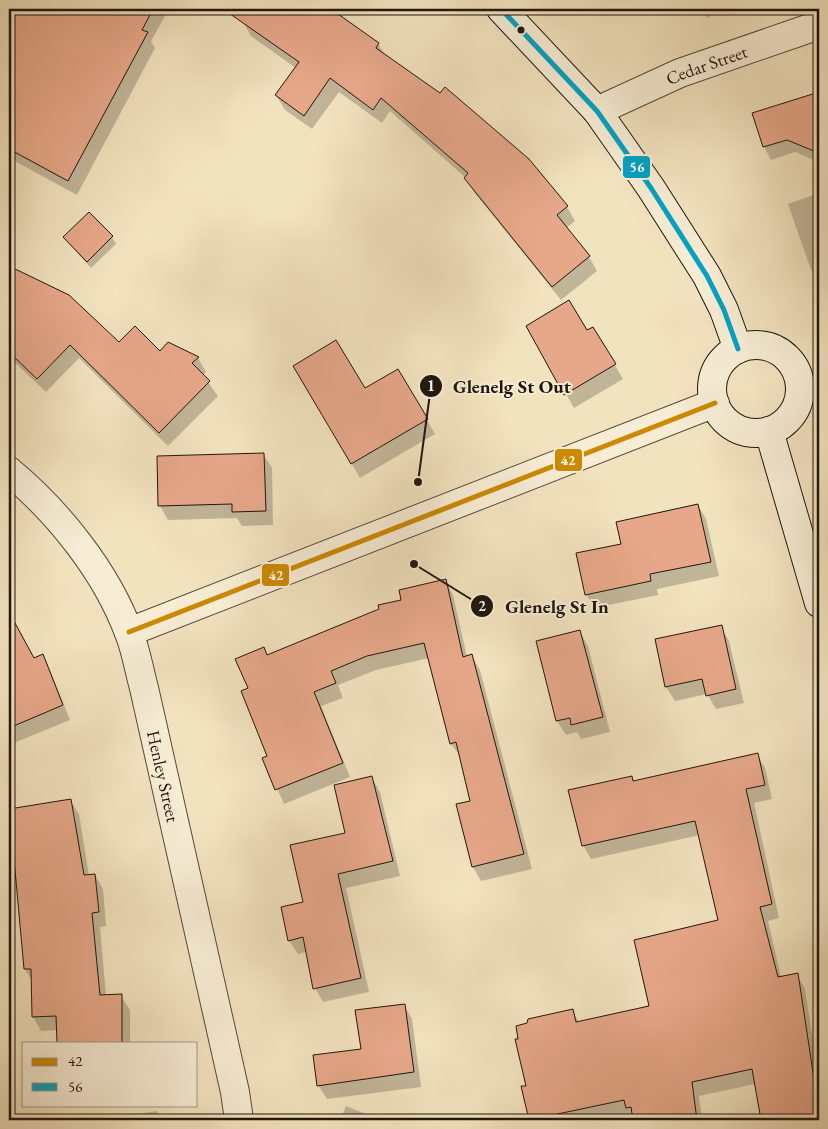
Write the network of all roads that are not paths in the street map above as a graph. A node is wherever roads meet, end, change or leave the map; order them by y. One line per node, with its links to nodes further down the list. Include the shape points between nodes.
1 (501, 9): 3 (street)
2 (819, 25): 3 (street, Cedar Street, via 680,73)
3 (597, 111): 4 (street, via 707,276)
4 (738, 349): 5 (street, via 718,368 713,381); 6 (street, via 752,345 782,353 799,377 797,407 788,419)
5 (715, 403): 6 (street, via 725,420 736,428 750,432); 9 (street)
6 (769, 431): 8 (street)
7 (9, 471): 9 (street, Henley Street, via 50,511 84,553 108,589)
8 (819, 603)
9 (129, 632): 10 (street, Henley Street, via 149,707)
10 (239, 1120)

